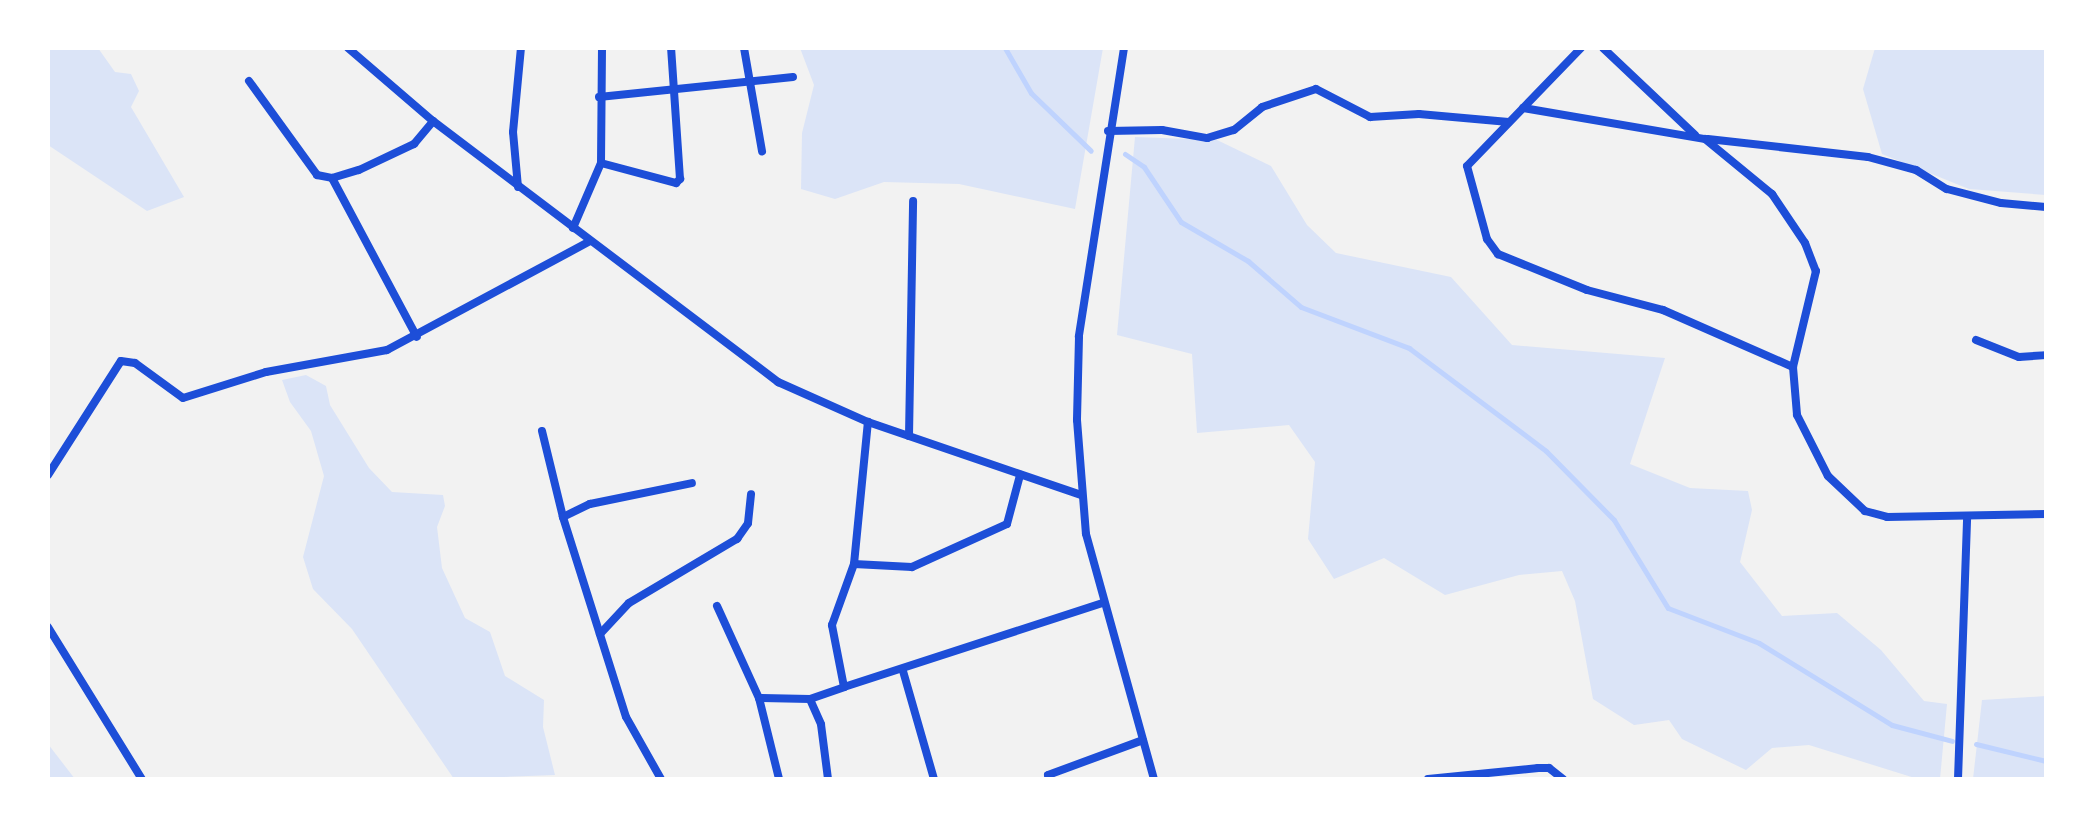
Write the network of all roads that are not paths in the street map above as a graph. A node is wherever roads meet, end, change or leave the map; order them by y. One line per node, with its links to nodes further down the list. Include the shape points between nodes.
1 (348, 48): 15 (street)
2 (521, 48): 22 (street, via 513,132)
3 (602, 48): 13 (street)
4 (671, 48): 12 (street)
5 (744, 48): 10 (street)
6 (1124, 48): 17 (street)
7 (1581, 48): 14 (street)
8 (1603, 48): 18 (street, via 1680,126)
9 (793, 77): 10 (street)
10 (750, 79): 12 (street); 19 (street)
11 (249, 81): 21 (street, via 317,175)
12 (676, 88): 13 (street); 20 (street, via 682,173 676,183)
13 (599, 97): 20 (street)
14 (1523, 108): 16 (street); 18 (street)
15 (433, 121): 21 (street, via 414,144); 22 (street)
16 (1509, 122): 17 (street, via 1419,114 1370,117 1316,89 1262,107 1234,130 1207,138 1162,130); 30 (street, via 1467,166 1470,193 1498,254 1587,290 1663,310)
17 (1108, 131): 38 (street, via 1076,373)
18 (1705, 139): 24 (street, via 1868,157 1916,170 1947,189 2001,203); 30 (street, via 1772,194 1805,243 1816,271)
19 (762, 151)
20 (601, 163): 25 (street)
21 (332, 178): 27 (street)
22 (518, 187): 25 (street)
23 (913, 201): 33 (street)
24 (2046, 207)
25 (573, 228): 26 (street)
26 (590, 241): 27 (street); 31 (street, via 778,382)
27 (417, 337): 34 (street, via 387,350 266,372 183,398 135,363 121,361)
28 (1976, 340): 29 (street, via 2019,357)
29 (2046, 355)
30 (1793, 367): 41 (street, via 1797,415 1828,476 1865,511 1887,517)
31 (868, 422): 33 (street); 42 (street)
32 (542, 431): 40 (street)
33 (909, 436): 35 (street)
34 (48, 475)
35 (1020, 475): 38 (street); 42 (street, via 1007,524 912,567)
36 (692, 483): 40 (street, via 590,504)
37 (751, 494): 46 (street, via 748,523 737,539 629,603)
38 (1081, 495): 43 (street)
39 (2046, 514): 41 (street)
40 (563, 517): 46 (street)
41 (1967, 517): 62 (street)
42 (854, 564): 48 (street, via 832,625)
43 (1102, 603): 47 (street); 51 (street)
44 (717, 606): 49 (street)
45 (48, 627): 53 (street)
46 (600, 634): 54 (street, via 626,717)
47 (903, 671): 48 (street); 57 (street)
48 (844, 687): 50 (street)
49 (759, 698): 50 (street); 55 (street)
50 (810, 699): 56 (street, via 821,724)
51 (1143, 740): 52 (street); 59 (street)
52 (1048, 777): 58 (street)
53 (142, 779)
54 (661, 779)
55 (779, 779)
56 (828, 779)
57 (934, 779)
58 (1037, 779)
59 (1154, 779)
60 (1428, 779): 61 (street, via 1538,768 1549,768)
61 (1563, 779)
62 (1958, 779)

